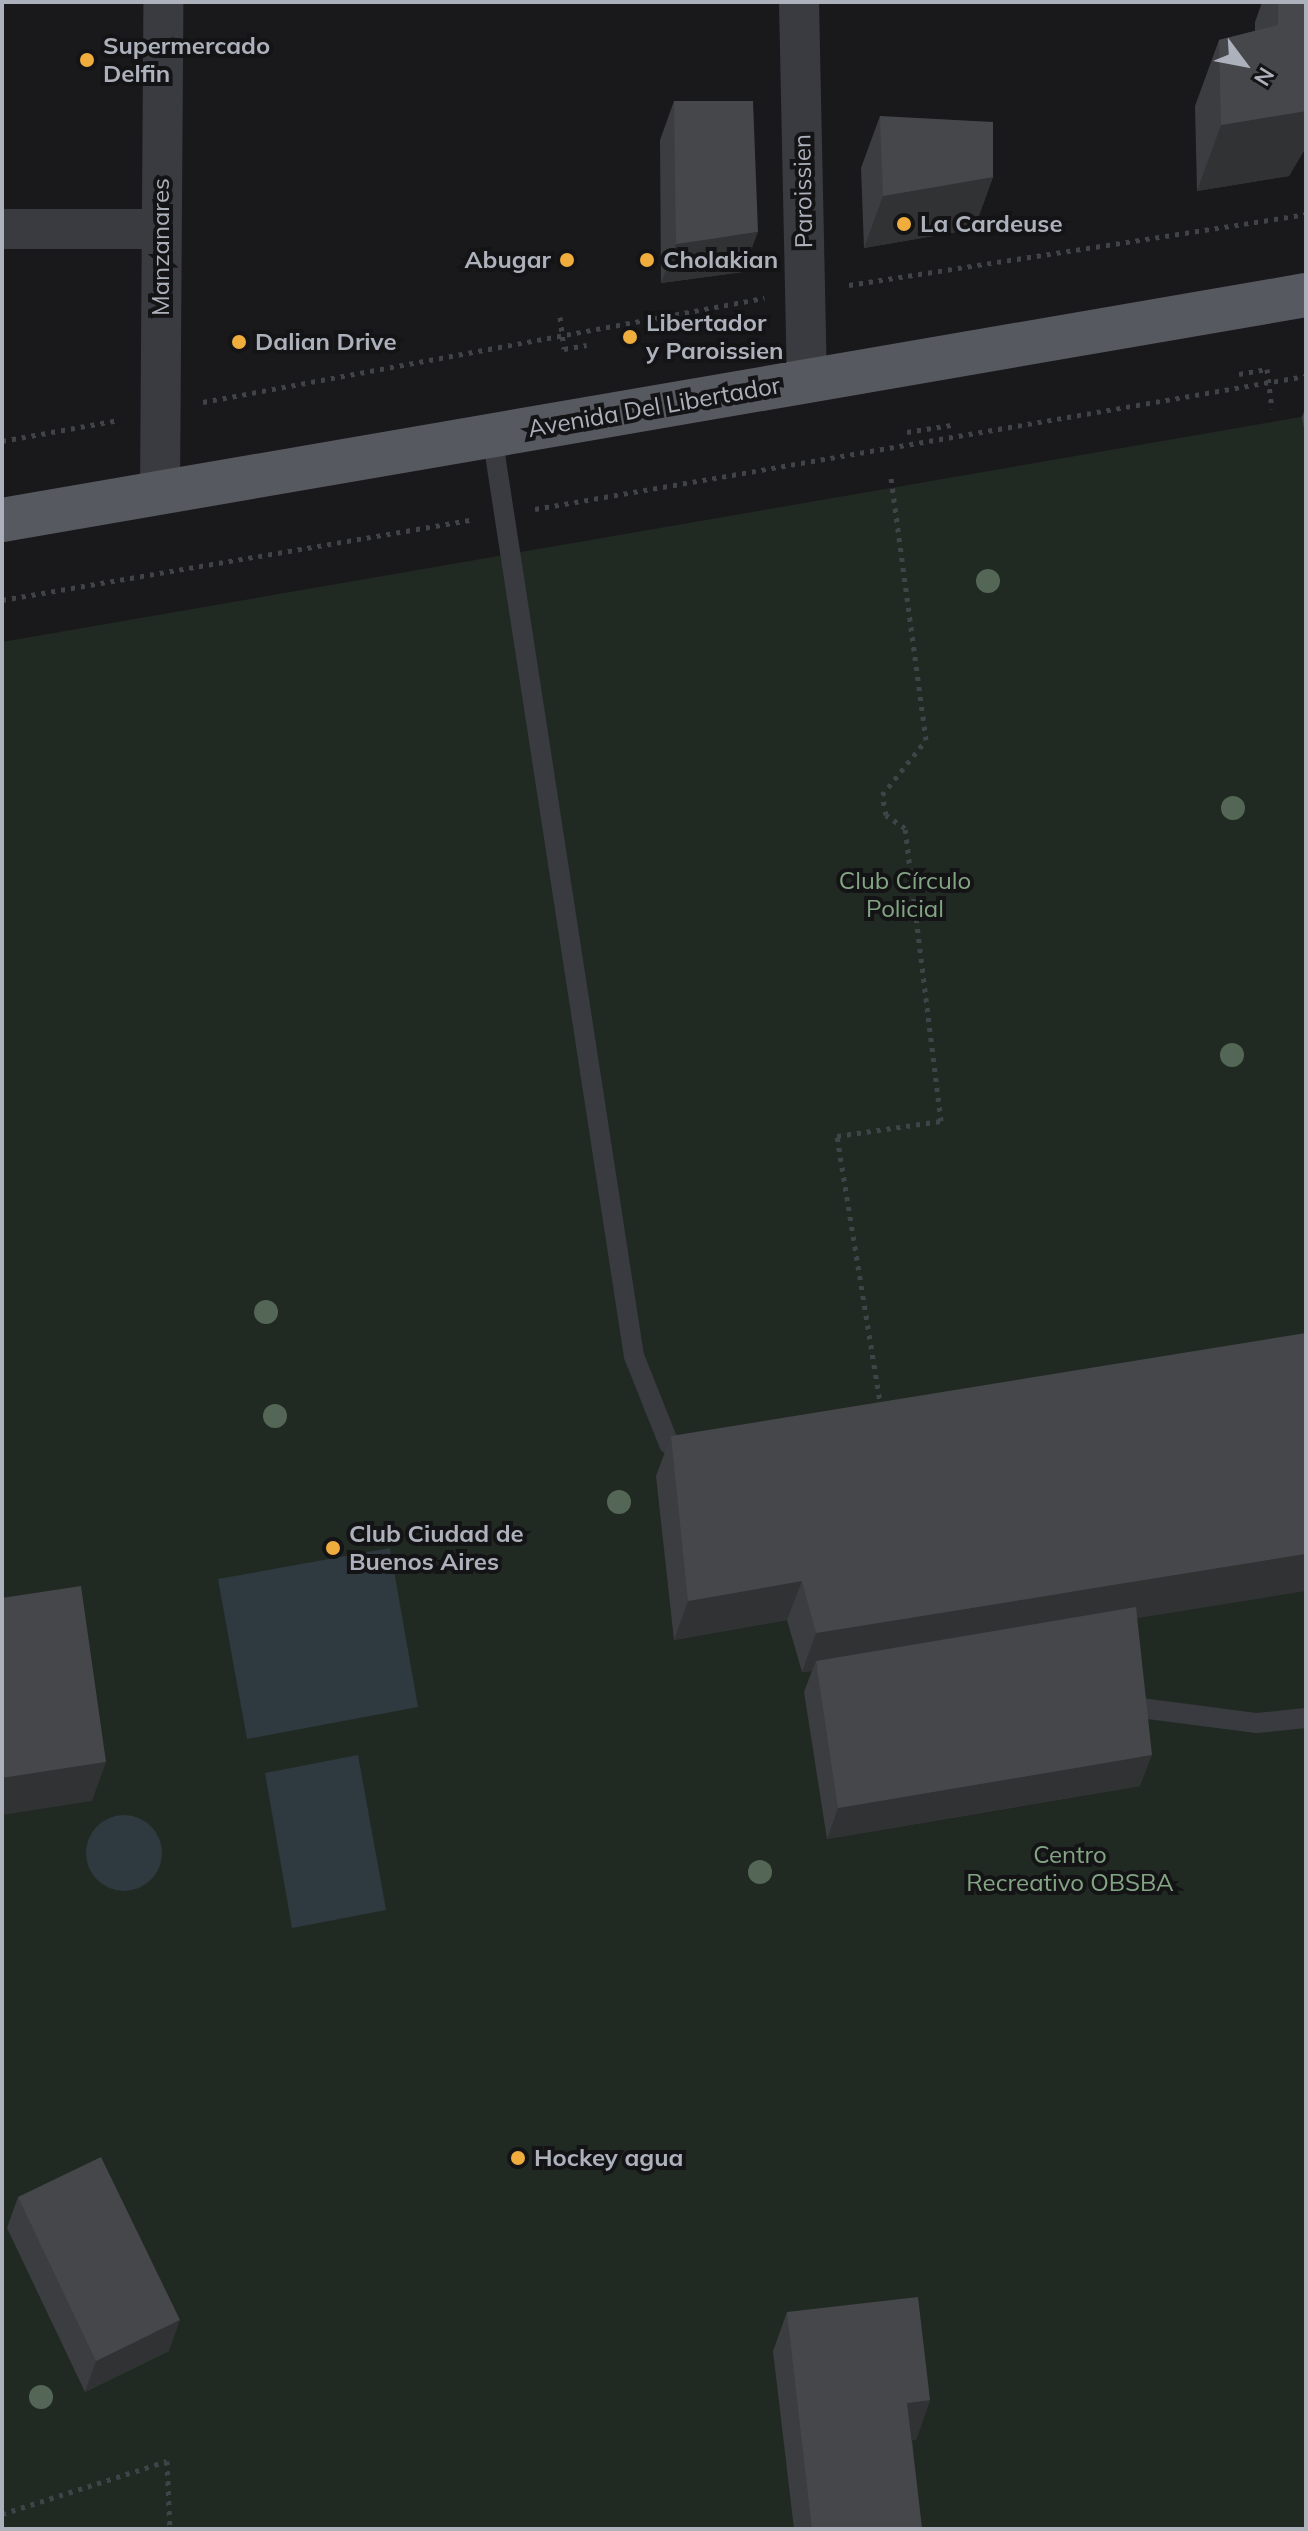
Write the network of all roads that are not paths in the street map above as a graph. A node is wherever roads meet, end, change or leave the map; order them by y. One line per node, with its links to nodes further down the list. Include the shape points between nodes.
1 (163, 2): 4 (street, Manzanares)
2 (799, 2): 6 (street, Paroissien)
3 (2, 229): 4 (street)
4 (160, 229): 8 (street, Manzanares)
5 (1306, 295): 6 (main road, Avenida Del Libertador)
6 (807, 380): 7 (main road, Avenida Del Libertador)
7 (492, 435): 8 (main road, Avenida Del Libertador); 10 (lane, via 634,1356 669,1444)
8 (160, 491): 9 (main road, Avenida Del Libertador)
9 (2, 520)
10 (690, 1457)
11 (1133, 1707): 12 (lane, via 1257,1723)
12 (1306, 1718)

